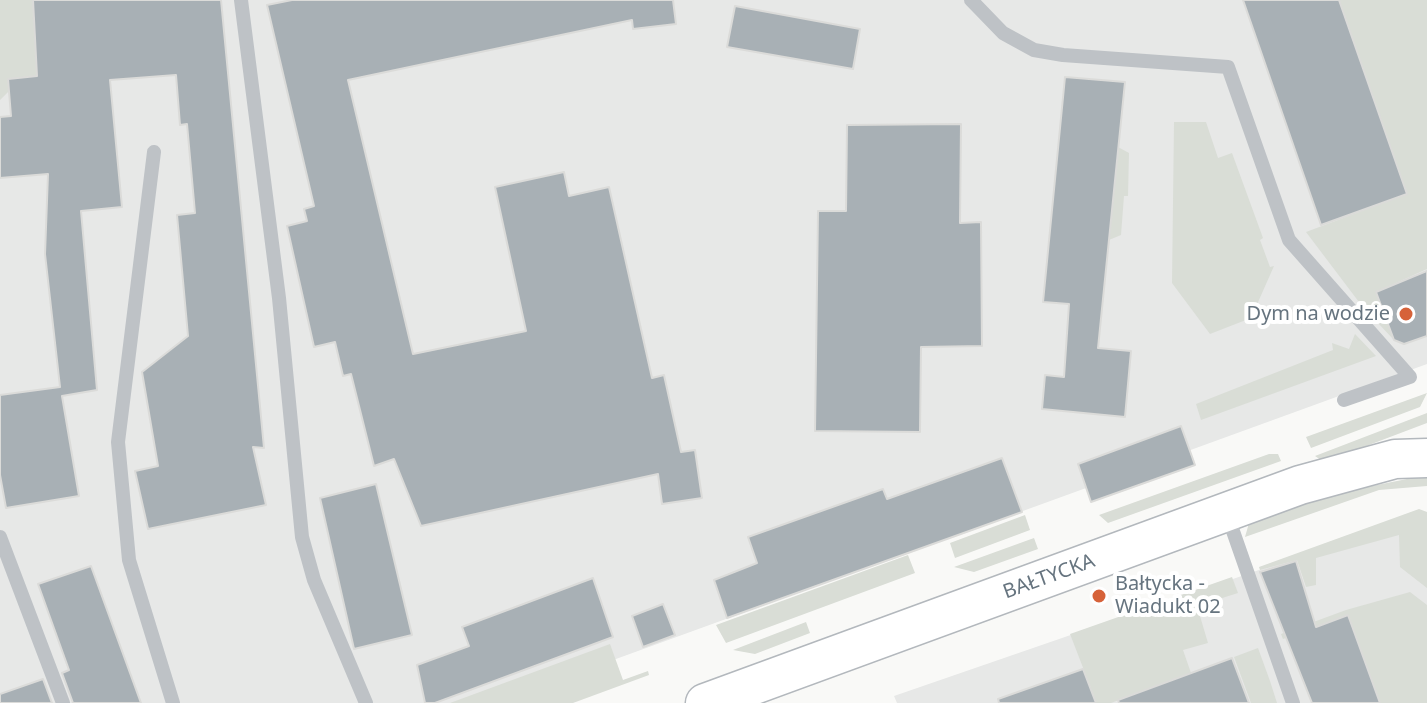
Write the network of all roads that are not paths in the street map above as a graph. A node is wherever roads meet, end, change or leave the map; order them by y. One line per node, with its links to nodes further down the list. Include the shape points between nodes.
1 (241, 0): 10 (lane, via 279,298 302,537 310,570)
2 (971, 0): 4 (lane, via 1003,33 1034,50 1228,67 1289,240 1410,377)
3 (154, 152): 9 (lane, via 118,442 129,560)
4 (1344, 400)
5 (1416, 452): 6 (main road, BAŁTYCKA)
6 (1226, 511): 11 (main road, BAŁTYCKA); 12 (lane)
7 (0, 537): 8 (lane)
8 (63, 703)
9 (173, 703)
10 (366, 703)
11 (705, 703)
12 (1293, 703)

